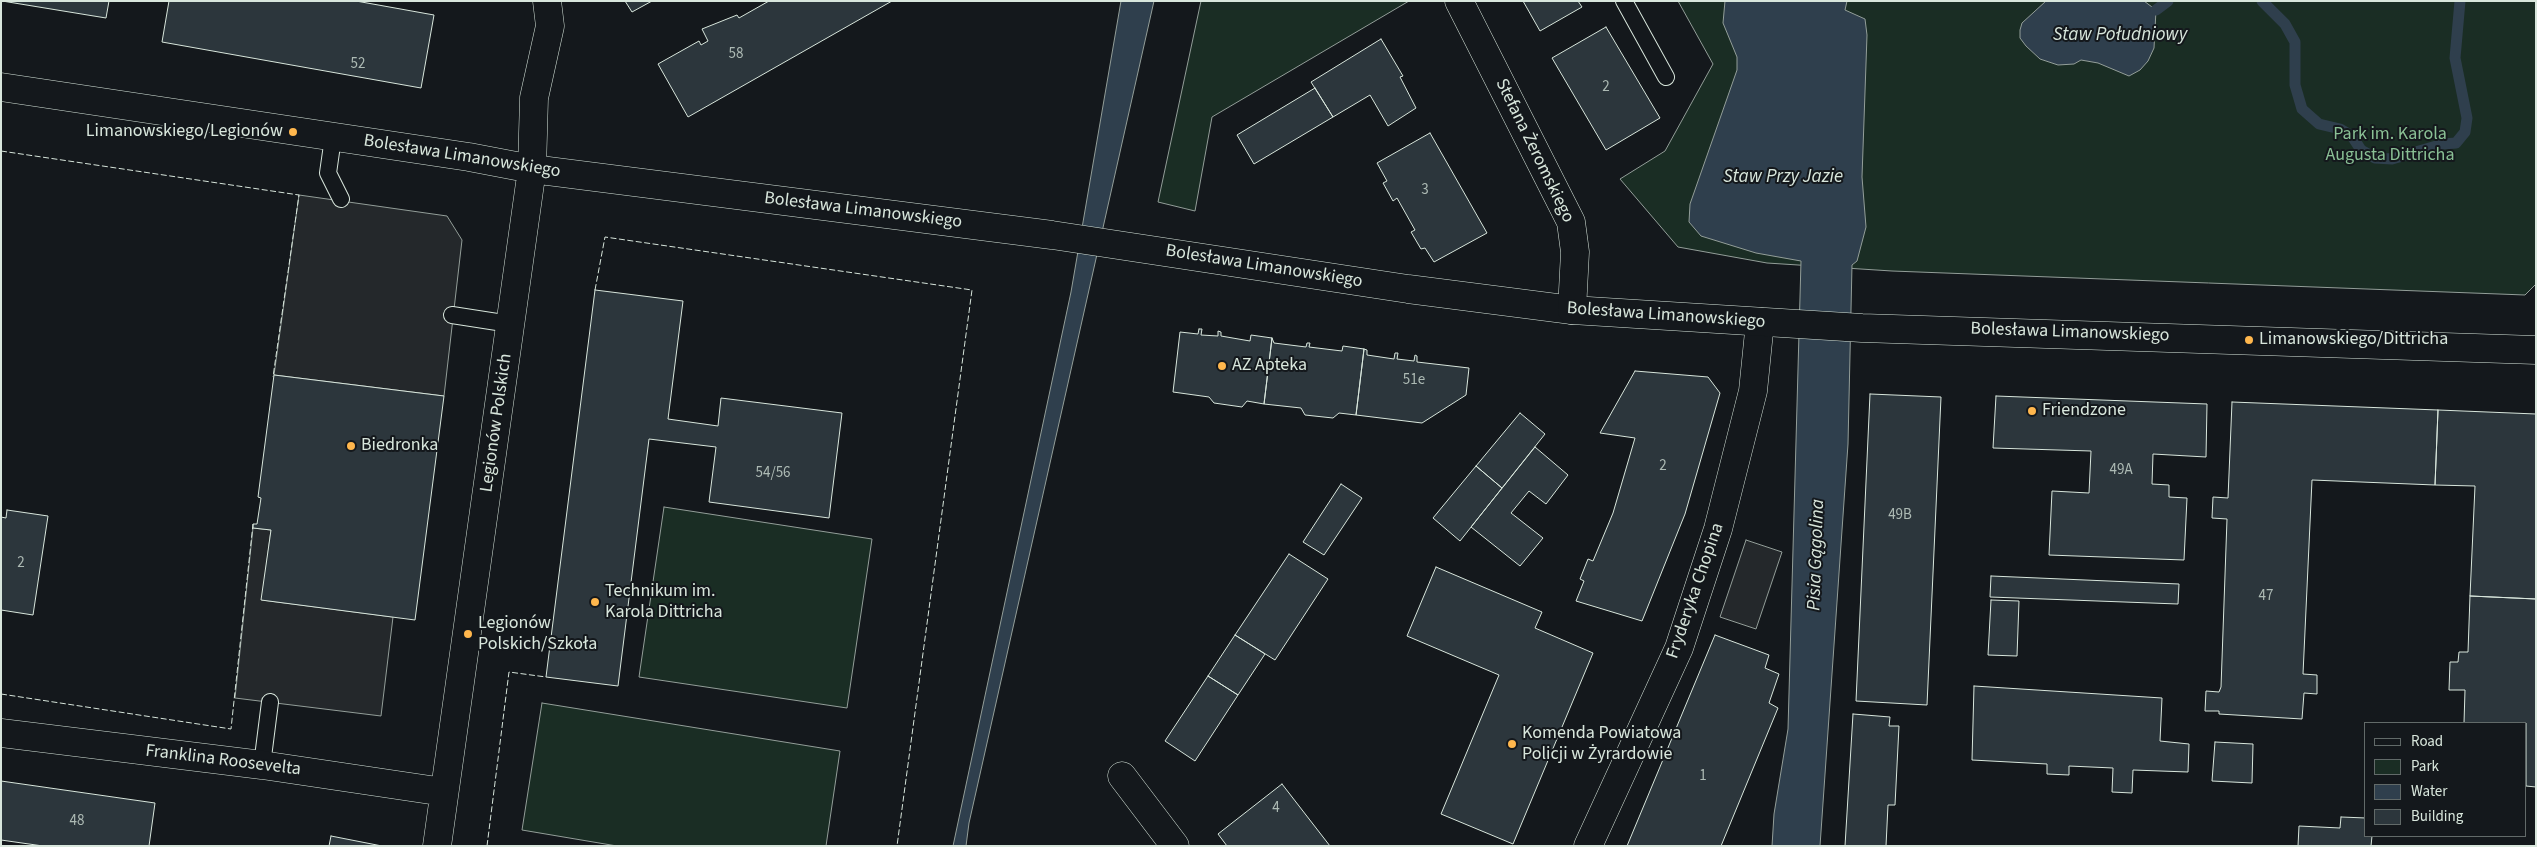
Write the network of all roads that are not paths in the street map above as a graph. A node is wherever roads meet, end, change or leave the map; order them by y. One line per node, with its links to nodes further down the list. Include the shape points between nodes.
1 (548, 1): 7 (street, Legionów Polskich, via 550,26 534,98)
2 (1459, 1): 9 (street, Stefana Żeromskiego, via 1571,222 1575,252)
3 (1624, 1): 4 (lane)
4 (1666, 77)
5 (1, 87): 6 (street, Bolesława Limanowskiego)
6 (333, 138): 7 (street, Bolesława Limanowskiego); 8 (lane, via 328,173)
7 (532, 169): 9 (street, Bolesława Limanowskiego, via 1052,236); 12 (street, Legionów Polskich)
8 (341, 199)
9 (1572, 310): 11 (street, Bolesława Limanowskiego)
10 (452, 315): 12 (lane)
11 (1771, 323): 13 (street, Bolesława Limanowskiego); 21 (street, Fryderyka Chopina, via 1718,529 1678,648)
12 (510, 324): 18 (street, Legionów Polskich)
13 (2536, 350)
14 (270, 702): 16 (lane)
15 (1, 733): 16 (street, Franklina Roosevelta)
16 (262, 766): 18 (street, Franklina Roosevelta)
17 (1122, 776): 20 (street)
18 (444, 792): 19 (street, Legionów Polskich)
19 (437, 846)
20 (1175, 846)
21 (1588, 846)

